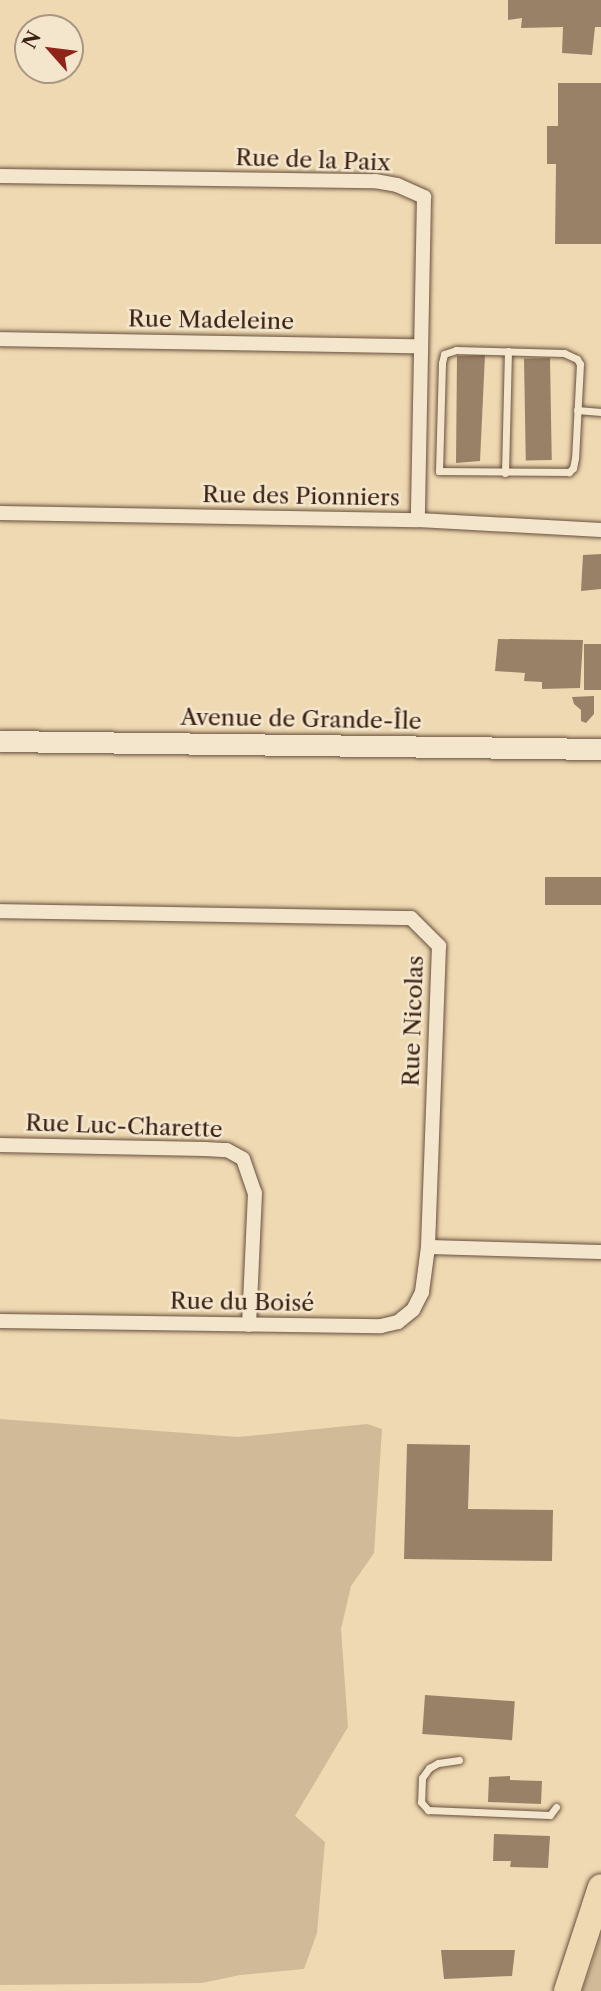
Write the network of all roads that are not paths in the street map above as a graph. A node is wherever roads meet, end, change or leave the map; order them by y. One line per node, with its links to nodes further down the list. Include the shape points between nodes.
1 (0, 176): 3 (street, Rue de la Paix, via 397,185 424,197)
2 (0, 339): 3 (street, Rue Madeleine)
3 (421, 346): 9 (street, Rue de la Paix)
4 (508, 351): 5 (lane, via 564,353 577,359); 7 (lane); 7 (lane, via 444,354 438,467 444,474)
5 (577, 410): 6 (lane); 7 (lane, via 569,472)
6 (601, 412)
7 (505, 473)
8 (0, 513): 9 (street, Rue des Pionniers)
9 (418, 520): 10 (street, Rue des Pionniers)
10 (601, 530)
11 (0, 741): 12 (street, Avenue de Grande-Île)
12 (601, 749)
13 (0, 911): 15 (street, Rue Nicolas, via 411,918 439,946)
14 (0, 1145): 18 (street, Rue Luc-Charette, via 227,1150 243,1159 256,1193)
15 (428, 1247): 16 (street); 18 (street, Rue du Boisé, via 422,1292 413,1310 398,1322 382,1326)
16 (601, 1252)
17 (0, 1321): 18 (street, Rue du Boisé)
18 (249, 1325)
19 (459, 1760): 20 (lane, via 438,1763 422,1778 421,1802 428,1810 550,1815)
20 (556, 1807)
21 (601, 1887): 22 (highway)
22 (567, 1991)

